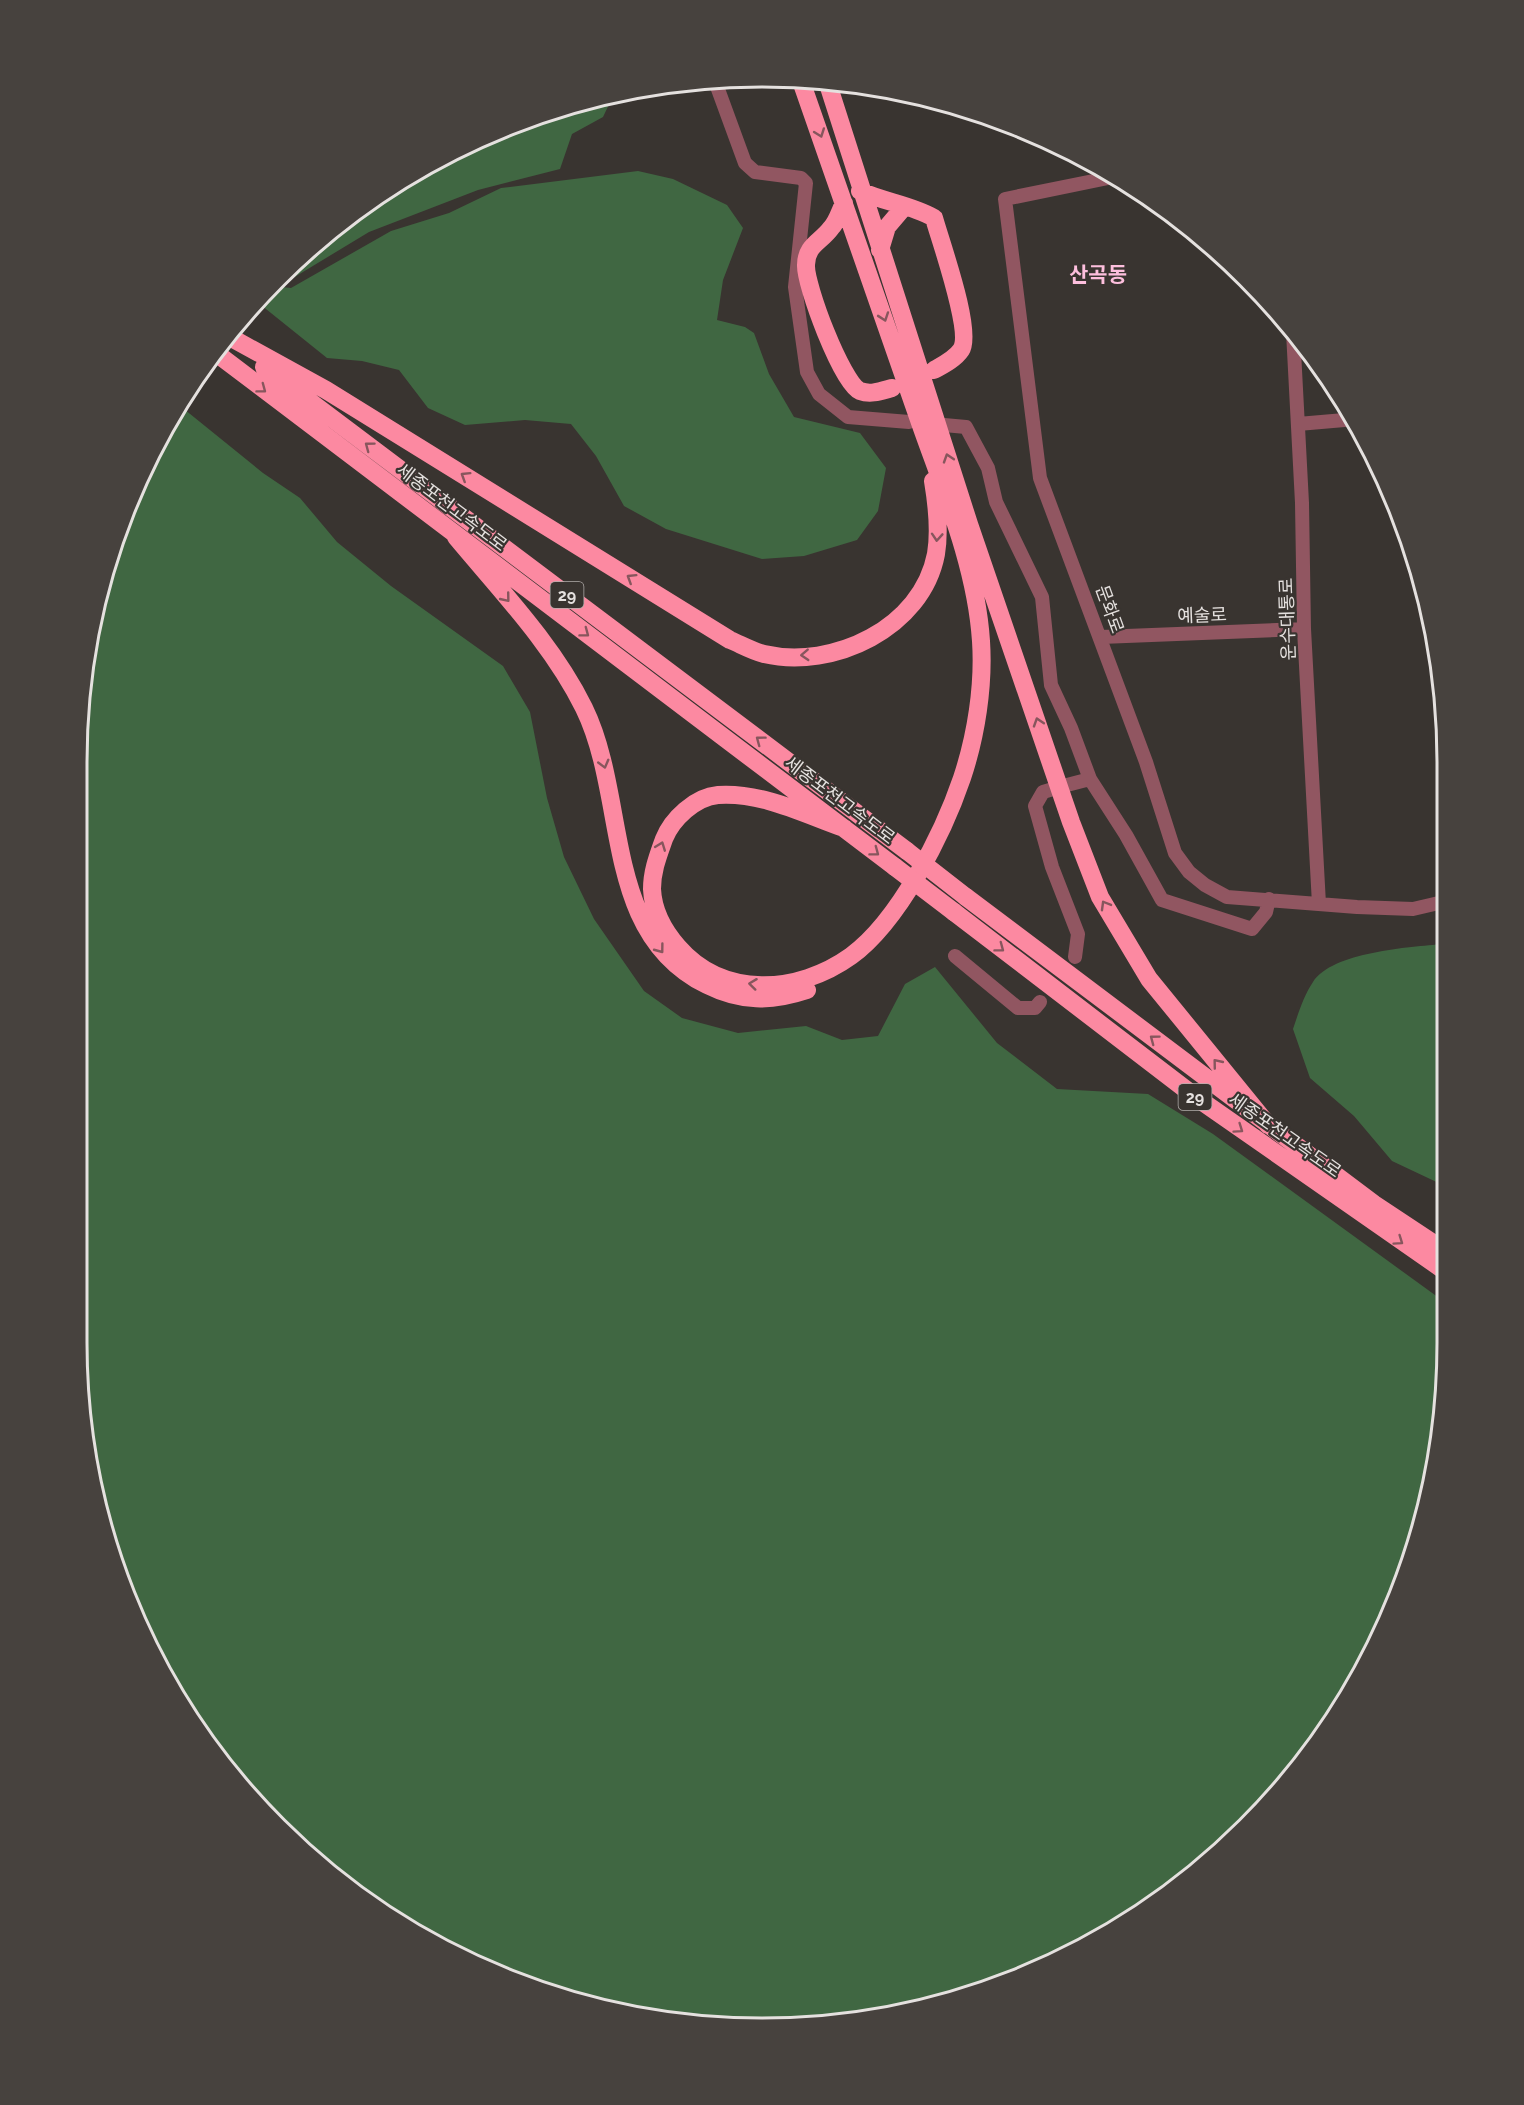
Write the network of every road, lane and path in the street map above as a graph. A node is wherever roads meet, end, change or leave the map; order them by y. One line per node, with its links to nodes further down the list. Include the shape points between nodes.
1 (718, 88): 18 (street, via 745,164 755,172 794,176 806,183 795,287 807,372 819,394 848,417)
2 (804, 88): 6 (highway, one-way to 6)
3 (830, 91): 5 (highway)
4 (1103, 179): 25 (street, 문화로, via 1005,199 1040,478)
5 (860, 191): 7 (highway); 10 (highway)
6 (844, 203): 8 (highway, via 831,228); 9 (highway)
7 (904, 207): 10 (highway, via 887,227); 15 (highway, via 934,218 963,318 965,340 960,351)
8 (821, 237): 9 (highway, via 839,236); 16 (highway, via 810,247 806,266 836,357 858,390 872,394)
9 (860, 246): 21 (highway, one-way to 21)
10 (880, 250): 22 (highway, one-way to 10)
11 (235, 341): 21 (highway, one-way to 11, via 938,531 935,556 923,587 907,611 883,632 838,651 804,656 763,654 730,640 326,390)
12 (234, 342): 34 (highway, 세종포천고속도로 / 29, one-way to 12, bridge)
13 (1294, 346): 19 (street, 운수대통로)
14 (222, 357): 23 (highway, 세종포천고속도로 / 29, one-way to 23)
15 (934, 370)
16 (892, 388)
17 (1344, 420): 19 (street)
18 (909, 422)
19 (1298, 424): 24 (street, 운수대통로)
20 (944, 425): 26 (street, via 966,427 988,468 996,501 1042,597 1051,685)
21 (926, 438): 27 (highway, one-way to 27, via 953,514 974,591 981,644 978,705 969,756 951,811 900,902 852,955 825,971 790,983 744,984 716,977 688,958 667,934 652,891 654,866 667,832 686,808 714,795 755,796)
22 (969, 524): 23 (highway, one-way to 22, via 562,666 585,709 610,785 632,898 647,932 670,962 694,979 727,995 774,1000 830,983 858,964 900,921 944,848 966,798 983,736 990,678 990,626); 34 (highway, one-way to 22, via 1149,980 1100,897)
23 (456, 537): 27 (highway, 세종포천고속도로 / 29, one-way to 27)
24 (1304, 629): 25 (street, 예술로); 30 (street, 운수대통로)
25 (1101, 637): 28 (street, 문화로, via 1174,853 1189,872 1227,897)
26 (1090, 779): 28 (street, via 1162,900 1252,929 1266,912); 32 (street, via 1043,792 1035,806 1052,867 1078,933)
27 (844, 828): 36 (highway, 세종포천고속도로 / 29, one-way to 36, bridge, via 1197,1098)
28 (1269, 899): 30 (street, 문화로)
29 (1437, 903): 30 (street, 문화로, via 1413,909)
30 (1319, 904)
31 (955, 956): 33 (street, via 1018,1008 1035,1008)
32 (1075, 957)
33 (1040, 1002)
34 (1268, 1125): 35 (highway, 세종포천고속도로 / 29)
35 (1437, 1246)
36 (1437, 1265)

